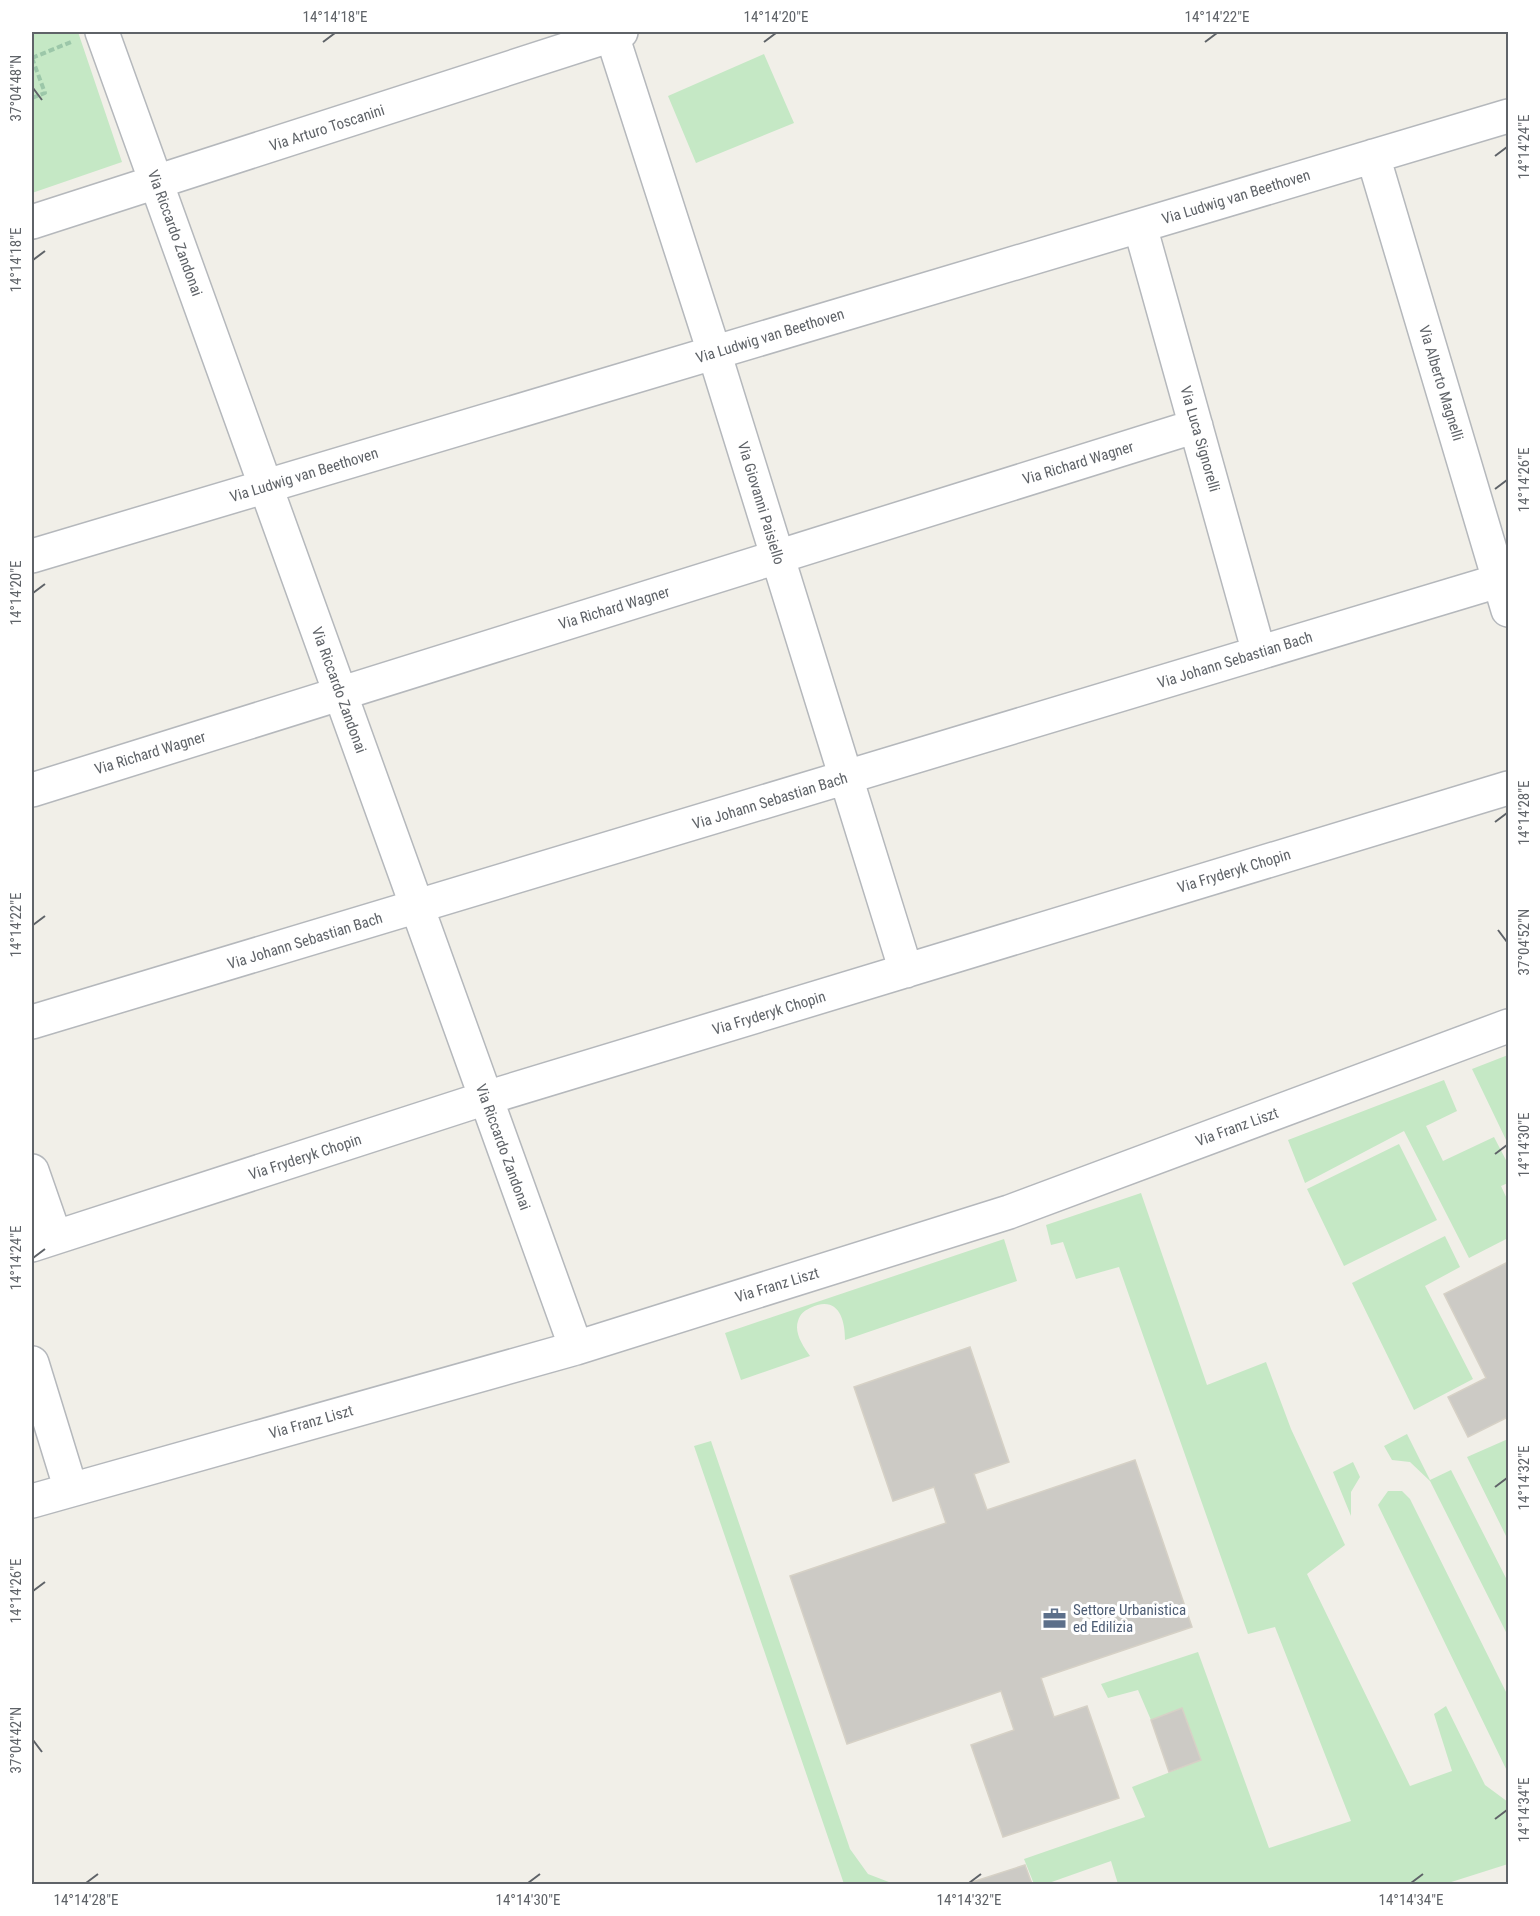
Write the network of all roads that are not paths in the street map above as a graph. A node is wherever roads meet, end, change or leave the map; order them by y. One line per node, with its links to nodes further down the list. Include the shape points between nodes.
1 (102, 32): 6 (street, Via Riccardo Zandonai)
2 (617, 33): 3 (street, Via Arturo Toscanini); 9 (street, Via Giovanni Paisiello)
3 (557, 42): 6 (street, Via Arturo Toscanini)
4 (1509, 116): 5 (street, Via Ludwig van Beethoven)
5 (1373, 156): 8 (street, Via Ludwig van Beethoven); 14 (street, Via Alberto Magnelli)
6 (157, 183): 7 (street, Via Arturo Toscanini); 11 (street, Via Riccardo Zandonai)
7 (32, 222)
8 (1140, 226): 9 (street, Via Ludwig van Beethoven); 10 (street, Via Luca Signorelli)
9 (714, 352): 11 (street, Via Ludwig van Beethoven); 13 (street, Via Giovanni Paisiello)
10 (1196, 426): 13 (street, Via Richard Wagner); 15 (street, Via Luca Signorelli)
11 (266, 486): 12 (street, Via Ludwig van Beethoven); 16 (street, Via Riccardo Zandonai)
12 (32, 556)
13 (777, 557): 16 (street, Via Richard Wagner); 17 (street, Via Giovanni Paisiello)
14 (1506, 589): 15 (street, Via Johann Sebastian Bach)
15 (1259, 653): 17 (street, Via Johann Sebastian Bach)
16 (340, 694): 19 (street, Via Richard Wagner); 20 (street, Via Riccardo Zandonai)
17 (846, 778): 20 (street, Via Johann Sebastian Bach); 21 (street, Via Giovanni Paisiello)
18 (1509, 788): 21 (street, Via Fryderyk Chopin)
19 (32, 790)
20 (417, 907): 22 (street, Via Johann Sebastian Bach); 24 (street, Via Riccardo Zandonai)
21 (906, 972): 24 (street, Via Fryderyk Chopin)
22 (32, 1022)
23 (1509, 1026): 27 (street, Via Franz Liszt, via 1009,1212)
24 (486, 1098): 26 (street, Via Fryderyk Chopin); 27 (street, Via Riccardo Zandonai)
25 (32, 1171): 26 (street)
26 (43, 1241)
27 (576, 1348): 29 (street, Via Franz Liszt)
28 (32, 1363): 29 (street)
29 (70, 1490): 30 (street, Via Franz Liszt)
30 (32, 1501)

